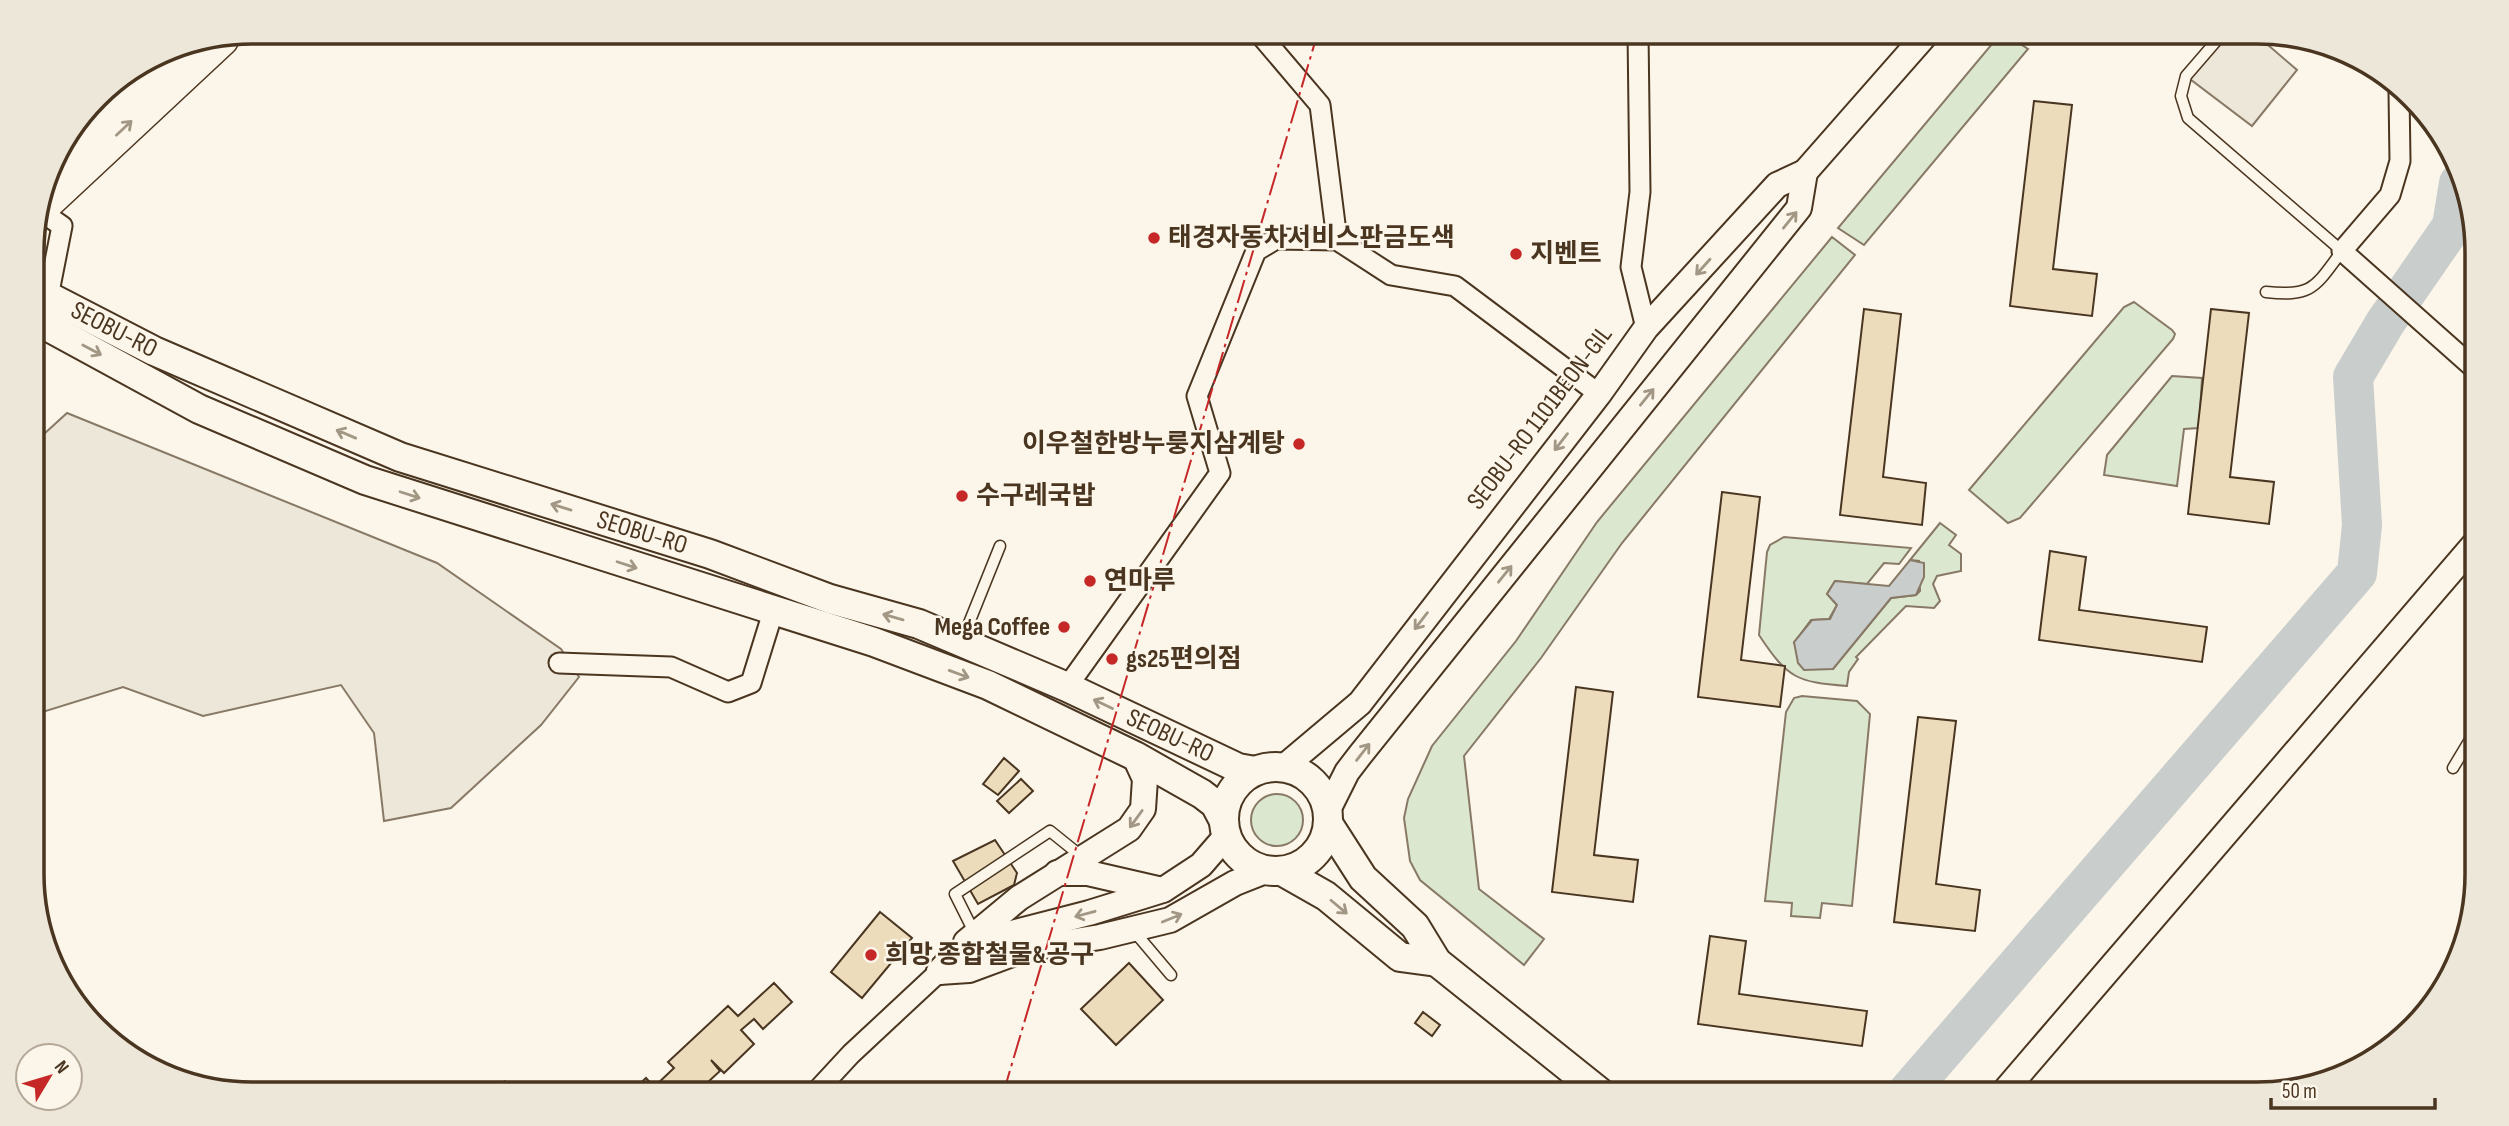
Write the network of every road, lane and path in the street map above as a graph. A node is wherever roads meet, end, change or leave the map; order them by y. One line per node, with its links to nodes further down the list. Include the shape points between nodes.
1 (1268, 44): 12 (street, via 1320,105)
2 (1638, 44): 18 (street, SEOBU-RO 1101BEON-GIL, via 1640,192 1631,267)
3 (1917, 44): 9 (street)
4 (2214, 44): 13 (lane, via 2186,76 2181,96 2188,118)
5 (206, 49): 8 (highway, one-way to 5)
6 (137, 78): 8 (highway)
7 (2399, 101): 13 (street, via 2400,161 2390,195)
8 (68, 159): 10 (highway)
9 (1805, 172): 18 (street, one-way to 18, via 1777,185); 32 (street, one-way to 9, via 1347,772 1360,755 1800,208)
10 (59, 175)
11 (48, 214): 14 (street, via 62,226)
12 (1337, 240): 20 (street, via 1391,275 1455,286); 26 (street, via 1276,239 1256,251 1197,396 1220,473)
13 (2342, 251): 15 (lane, via 2309,290 2296,295); 19 (street)
14 (44, 289)
15 (2266, 292)
16 (44, 315): 24 (main road, SEOBU-RO, one-way to 16, via 710,554 400,457 154,351)
17 (44, 317): 23 (main road, SEOBU-RO, one-way to 23, via 200,409 365,480)
18 (1646, 328): 20 (street, SEOBU-RO 1101BEON-GIL)
19 (2465, 360)
20 (1599, 394): 29 (street, SEOBU-RO 1101BEON-GIL, one-way to 29, via 1360,703)
21 (1000, 546): 24 (lane)
22 (2465, 555): 45 (street)
23 (773, 612): 25 (street, via 751,683 728,692 671,667); 28 (main road, SEOBU-RO, one-way to 28, via 874,642 988,685)
24 (961, 642): 26 (main road, SEOBU-RO)
25 (559, 663)
26 (1067, 687): 31 (main road, SEOBU-RO, one-way to 26, via 1238,768)
27 (2465, 748): 30 (lane)
28 (1134, 755): 33 (main road, SEOBU-RO, via 1215,804); 34 (street, one-way to 34, via 1145,779 1143,809 1129,829)
29 (1284, 767): 31 (main road); 32 (main road, via 1316,784)
30 (2453, 768)
31 (1255, 771): 33 (main road, via 1230,794)
32 (1329, 818): 35 (main road, via 1325,838 1308,860); 40 (main road, via 1363,878 1415,926)
33 (1225, 828): 35 (main road, via 1242,858); 37 (street, via 1201,865)
34 (1081, 857): 36 (street); 39 (lane, via 1050,831 955,894)
35 (1275, 871): 38 (street, one-way to 35, via 1170,920 1235,883); 40 (main road, one-way to 40, via 1325,896 1400,957)
36 (1057, 873): 37 (street, via 1088,873); 39 (street)
37 (1163, 890): 41 (street, one-way to 41, via 996,937)
38 (1132, 930): 41 (street, via 1026,949 969,970); 42 (lane)
39 (975, 934): 41 (street)
40 (1437, 962): 44 (main road)
41 (947, 963): 43 (street)
42 (1171, 975)
43 (825, 1082)
44 (1587, 1082)
45 (2012, 1082)

